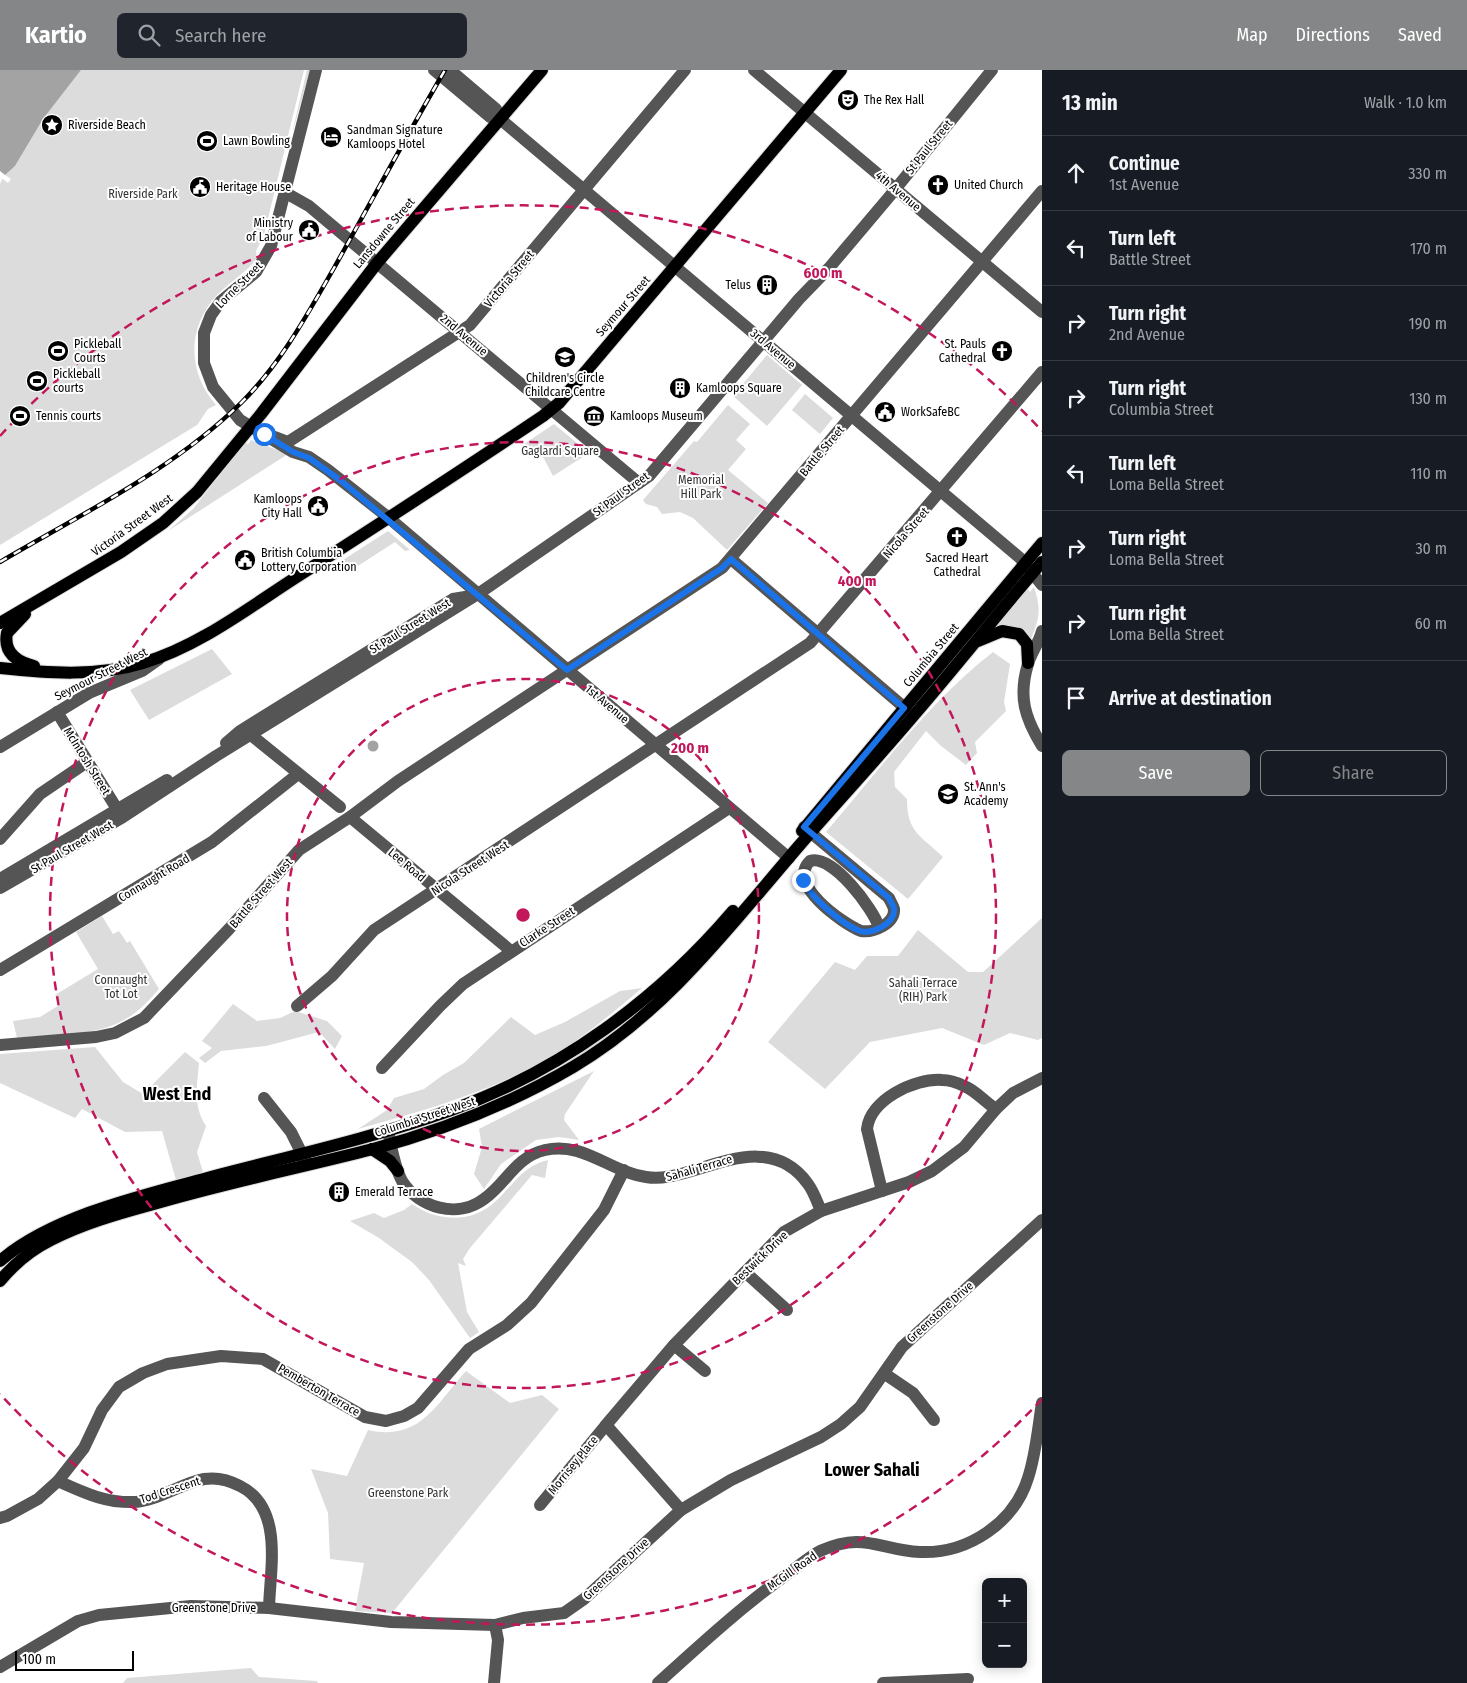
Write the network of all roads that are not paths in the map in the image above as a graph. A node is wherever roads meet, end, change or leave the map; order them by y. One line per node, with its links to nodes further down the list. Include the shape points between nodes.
1 (434, 70): 10 (street, 3rd Avenue, via 490,117)
2 (450, 70): 10 (street, 3rd Avenue, via 496,109)
3 (542, 70): 10 (main road, Lansdowne Street)
4 (685, 70): 12 (street, Victoria Street)
5 (754, 70): 9 (street, 4th Avenue)
6 (841, 70): 9 (main road, Seymour Street)
7 (992, 70): 11 (street, St Paul Street)
8 (316, 71): 14 (street, Lorne Street)
9 (805, 113): 11 (street, 4th Avenue); 17 (main road, Seymour Street)
10 (499, 118): 12 (street, 3rd Avenue); 16 (main road, Lansdowne Street)
11 (896, 189): 15 (street, 4th Avenue); 20 (street, St Paul Street)
12 (585, 190): 17 (street, 3rd Avenue); 19 (street, Victoria Street)
13 (1042, 191): 15 (street, Battle Street)
14 (286, 193): 16 (street, 2nd Avenue, via 309,206); 24 (street, Lorne Street, via 264,261 249,279 218,304 205,329 203,353 213,387 240,420)
15 (982, 262): 18 (street, 4th Avenue); 23 (street, Battle Street)
16 (377, 263): 19 (street, 2nd Avenue); 24 (main road, Lansdowne Street)
17 (675, 267): 20 (street, 3rd Avenue); 22 (main road, Seymour Street)
18 (1042, 312)
19 (460, 332): 22 (street, 2nd Avenue); 26 (street, Victoria Street)
20 (764, 341): 23 (street, 3rd Avenue); 28 (street, St Paul Street, via 650,476)
21 (1042, 372): 29 (street, Nicola Street)
22 (552, 409): 28 (street, 2nd Avenue); 30 (main road, Seymour Street)
23 (852, 416): 29 (street, 3rd Avenue); 32 (street, Battle Street)
24 (253, 423): 25 (street, 1st Avenue); 26 (street, 1st Avenue); 35 (main road, Victoria Street West, via 180,508 128,548)
25 (264, 434): 26 (street, via 284,442); 27 (street, 1st Avenue)
26 (290, 440): 27 (street, 1st Avenue)
27 (309, 458): 30 (street, 1st Avenue)
28 (639, 483): 36 (street, St Paul Street)
29 (941, 492): 33 (street, 3rd Avenue); 39 (street, Nicola Street)
30 (388, 518): 36 (street, 1st Avenue); 41 (main road, Seymour Street West, via 206,635)
31 (1042, 543): 33 (main road, Columbia Street)
32 (731, 559): 39 (street); 44 (street, Battle Street)
33 (1033, 566): 34 (street, 3rd Avenue); 40 (main road, Columbia Street); 46 (main road, Columbia Street)
34 (1042, 585)
35 (55, 592): 37 (main road, Victoria Street West); 45 (main road, via 14,625 7,633 6,646 21,662)
36 (478, 594): 44 (street, 1st Avenue); 48 (street, St Paul Street West); 52 (street, St Paul Street West, via 453,599 240,731 224,744)
37 (0, 623)
38 (1042, 632): 42 (street)
39 (819, 634): 46 (street); 49 (street, Nicola Street)
40 (976, 642): 42 (main road, via 1002,631 1018,634 1027,644); 60 (main road, Columbia Street)
41 (164, 656): 45 (main road, Seymour Street West, via 142,664); 47 (street, Seymour Street West, via 142,671 89,693)
42 (1028, 663): 50 (street, via 1022,699 1027,719)
43 (0, 668): 45 (main road, Seymour Street West)
44 (567, 670): 49 (street, 1st Avenue); 59 (street, Battle Street West, via 398,780)
45 (61, 672)
46 (904, 708): 60 (main road, Columbia Street)
47 (57, 712): 51 (street, Seymour Street West); 53 (street, McIntosh Street)
48 (251, 735): 52 (street, St Paul Street West); 55 (street)
49 (656, 745): 57 (street, 1st Avenue); 65 (street, Nicola Street West)
50 (1042, 746)
51 (0, 747)
52 (216, 756): 54 (street, St Paul Street West)
53 (87, 762): 58 (street, McIntosh Street); 61 (street, via 40,794)
54 (193, 772): 58 (street, St Paul Street West, via 169,779); 64 (street, St Paul Street West, via 123,818)
55 (298, 774): 56 (street); 68 (street, Connaught Road, via 212,842)
56 (340, 807)
57 (729, 808): 62 (street, 1st Avenue); 67 (street, Clarke Street)
58 (117, 810): 63 (street, St Paul Street West)
59 (350, 817): 65 (street, Lee Road); 70 (street, Battle Street West, via 294,855 230,929 144,1018 115,1033 96,1037)
60 (808, 830): 62 (main road, Columbia Street); 66 (street, via 889,898 893,914 886,925)
61 (0, 840)
62 (786, 855): 75 (main road, Columbia Street West, via 687,961 634,1008 600,1032 565,1055 481,1099); 76 (main road, Columbia Street West, via 695,969 608,1043 575,1066 510,1100 457,1123)
63 (0, 879)
64 (0, 888)
65 (437, 890): 67 (street, Lee Road); 69 (street, Nicola Street West, via 374,930 332,976)
66 (879, 927): 66 (street, via 861,931 829,910 804,882 807,864 814,860 822,862 850,883 867,904)
67 (511, 951): 71 (street, Clarke Street, via 463,984)
68 (0, 970)
69 (296, 1006)
70 (0, 1045)
71 (382, 1068)
72 (1042, 1078): 74 (street, Bestwick Drive, via 1013,1093)
73 (264, 1098): 78 (street, via 291,1132)
74 (996, 1108): 81 (street, Bestwick Drive, via 964,1147 947,1161 921,1177); 81 (street, via 968,1088 942,1080 928,1081 886,1098 873,1110 867,1129)
75 (388, 1130): 76 (street, Sahali Terrace); 78 (main road, Columbia Street West)
76 (391, 1144): 77 (main road, Columbia Street West); 80 (street, Sahali Terrace)
77 (372, 1149): 78 (main road, Columbia Street West); 80 (main road)
78 (304, 1158): 84 (main road, Columbia Street West, via 179,1186 75,1219 30,1239); 86 (main road, Columbia Street West, via 78,1228 36,1249)
79 (624, 1170): 80 (street, Sahali Terrace, via 580,1150 544,1150 521,1161 484,1200 472,1206 448,1210 426,1204 410,1192); 82 (street, Sahali Terrace, via 659,1179 728,1159 768,1157 789,1166 809,1184); 94 (street, Pemberton Terrace, via 604,1210 531,1303 507,1325 469,1350 418,1408 404,1416 386,1421 365,1417 263,1359 195,1358 142,1373 119,1387 102,1410 84,1448)
80 (398, 1171)
81 (882, 1191): 82 (street, Bestwick Drive)
82 (821, 1211): 85 (street, Bestwick Drive, via 784,1232)
83 (1042, 1220): 90 (street, Greenstone Drive, via 914,1335)
84 (0, 1261)
85 (745, 1272): 87 (street); 88 (street, Bestwick Drive)
86 (0, 1281)
87 (787, 1310)
88 (674, 1345): 89 (street); 93 (street, Bestwick Drive)
89 (705, 1371)
90 (885, 1374): 92 (street, via 913,1393); 96 (street, Greenstone Drive, via 860,1407 841,1424 821,1437 731,1480)
91 (1042, 1404): 103 (street, McGill Road, via 1028,1478 1022,1492 1002,1521 983,1536 949,1549 921,1552 870,1541 846,1543 819,1552 727,1620)
92 (934, 1420)
93 (606, 1425): 95 (street, Morrisey Place); 96 (street)
94 (58, 1481): 97 (street, Pemberton Terrace, via 38,1499); 98 (street, Tod Crescent, via 98,1499 136,1502 204,1479 226,1479 249,1491 264,1509 272,1534)
95 (540, 1505)
96 (681, 1510): 99 (street, Greenstone Drive, via 584,1599 564,1612)
97 (0, 1518)
98 (268, 1608): 99 (street, Greenstone Drive, via 391,1622); 100 (street, Greenstone Drive, via 191,1606 99,1615 73,1624)
99 (495, 1626): 102 (street, via 498,1640)
100 (0, 1668)
101 (968, 1678): 104 (street)
102 (494, 1683)
103 (658, 1683)
104 (883, 1683)

